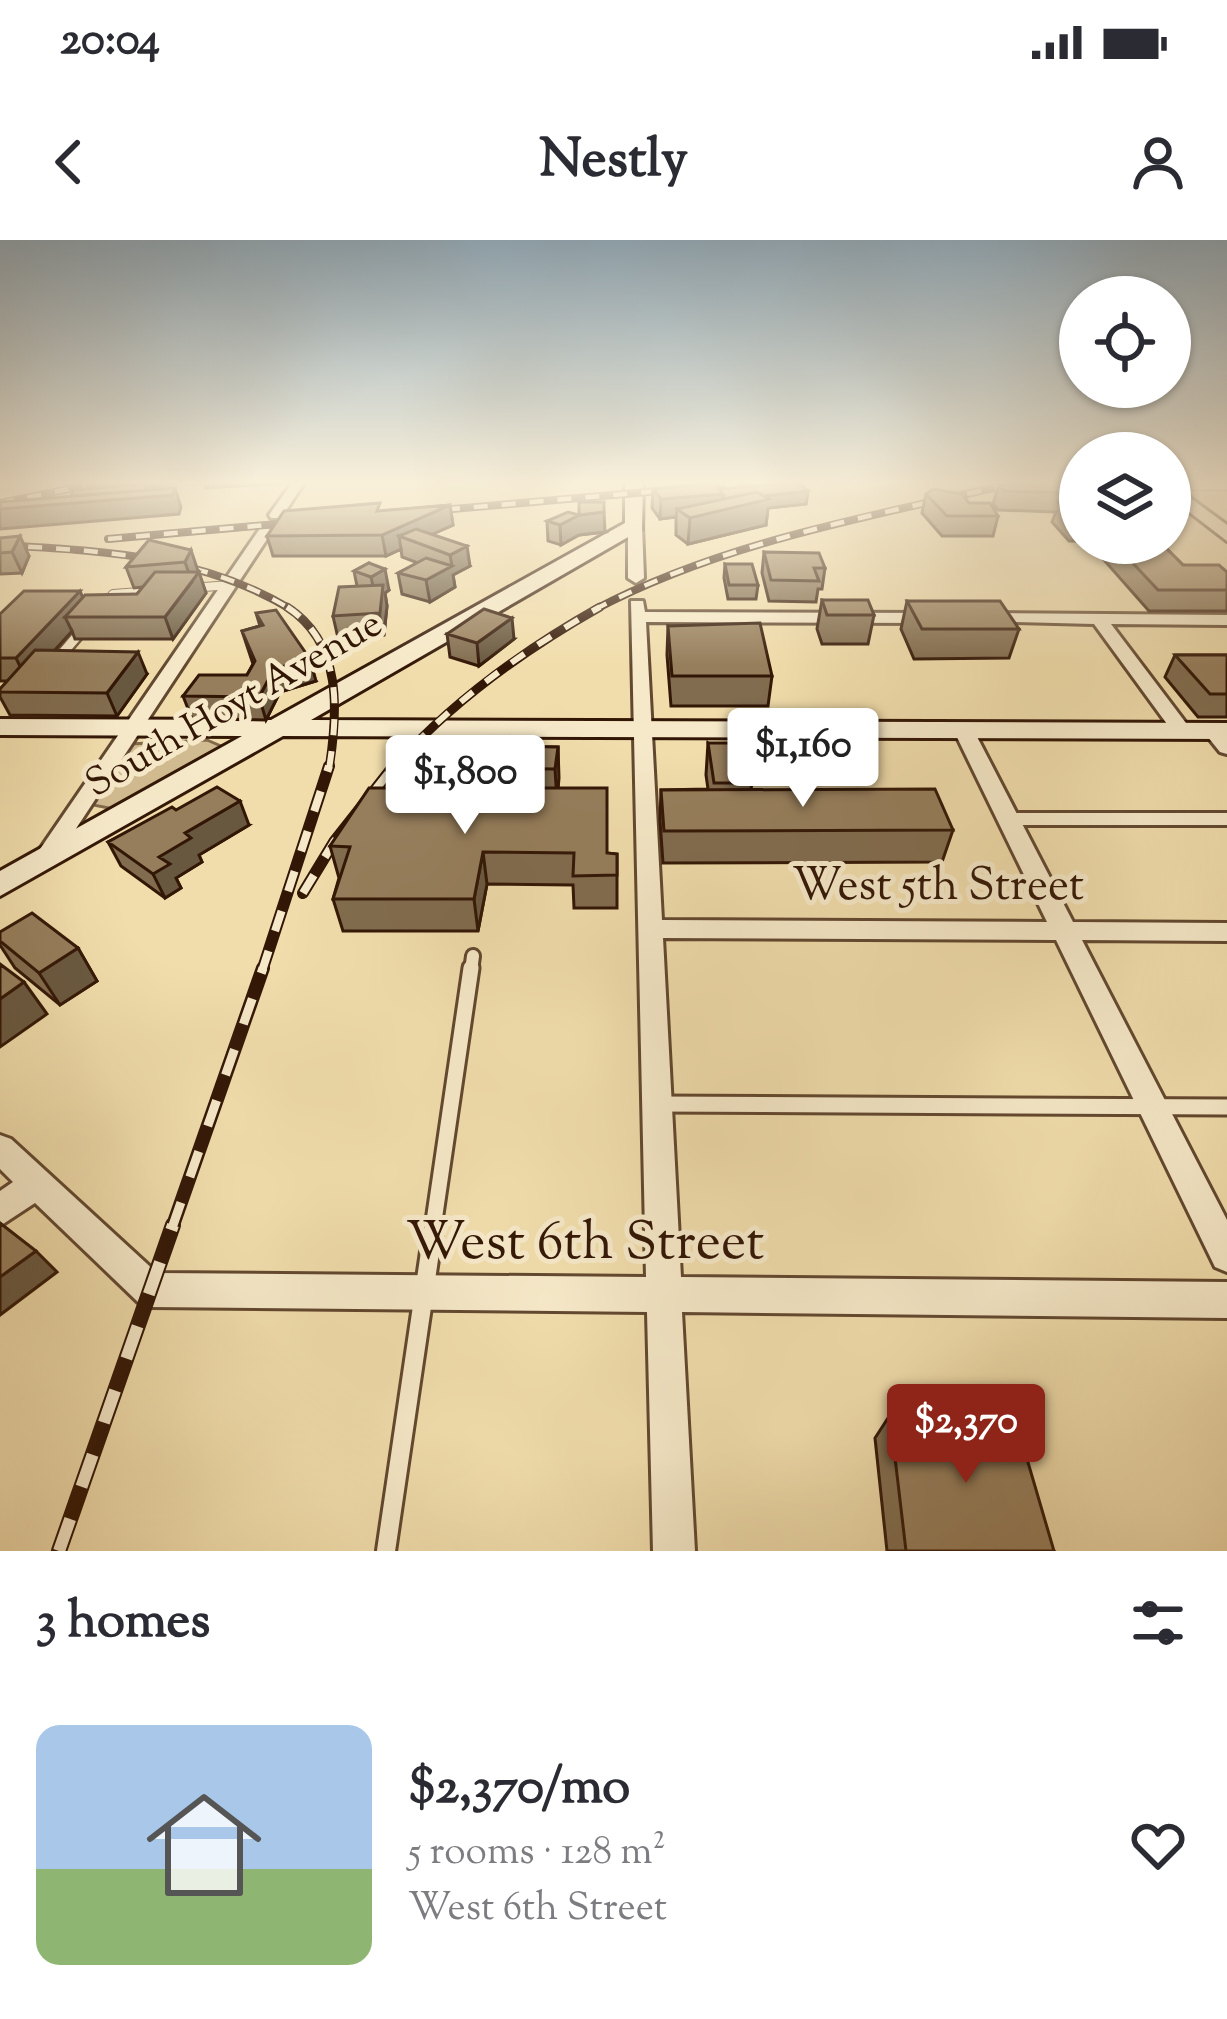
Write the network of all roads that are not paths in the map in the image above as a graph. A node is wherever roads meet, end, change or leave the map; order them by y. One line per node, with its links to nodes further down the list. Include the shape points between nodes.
1 (257, 544): 5 (street)
2 (601, 544): 14 (main road, South Hoyt Avenue)
3 (635, 544): 4 (street)
4 (636, 578)
5 (230, 586): 8 (lane, via 112,594); 10 (street)
6 (1099, 619): 7 (street); 11 (street, via 638,610); 13 (street)
7 (1227, 620)
8 (46, 673)
9 (2, 725): 10 (main road)
10 (129, 730): 14 (main road); 18 (street)
11 (641, 730): 12 (main road); 14 (main road); 20 (street)
12 (964, 731): 13 (main road); 16 (street)
13 (1182, 731): 15 (main road)
14 (267, 732): 18 (main road, South Hoyt Avenue)
15 (1222, 737)
16 (1009, 819): 17 (lane); 21 (street)
17 (1227, 819)
18 (44, 860): 19 (main road, South Hoyt Avenue)
19 (0, 884)
20 (648, 929): 21 (street, West 5th Street); 24 (street)
21 (1065, 931): 22 (street, West 5th Street); 25 (street)
22 (1227, 932)
23 (473, 956): 31 (lane)
24 (654, 1104): 25 (lane); 32 (street)
25 (1153, 1106): 26 (lane); 30 (street)
26 (1227, 1107)
27 (0, 1149): 28 (street, West 6th Street)
28 (35, 1184): 29 (street); 31 (street, West 6th Street, via 150,1290)
29 (0, 1211)
30 (1227, 1255)
31 (426, 1294): 32 (street, West 6th Street); 34 (lane)
32 (666, 1297): 33 (street, West 6th Street); 35 (street)
33 (1227, 1300)
34 (386, 1551)
35 (674, 1551)

